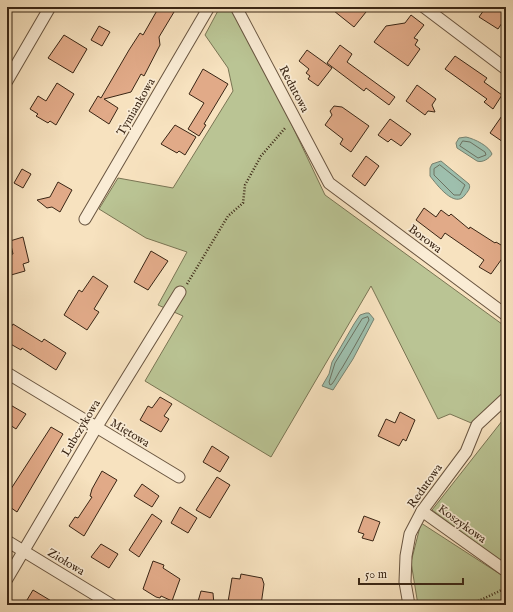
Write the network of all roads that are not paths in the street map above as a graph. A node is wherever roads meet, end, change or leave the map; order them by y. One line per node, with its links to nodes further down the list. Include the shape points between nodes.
1 (50, 7): 6 (street)
2 (209, 7): 8 (street, Tymiankowa)
3 (236, 7): 7 (street, Redutowa)
4 (424, 7): 5 (street)
5 (506, 69)
6 (7, 81)
7 (329, 183): 10 (street, Borowa)
8 (85, 219)
9 (180, 293): 13 (street, Lubczykowa)
10 (506, 315)
11 (7, 372): 13 (street, Miętowa)
12 (506, 398): 15 (street, Redutowa, via 477,425 466,452)
13 (96, 428): 14 (street, Miętowa); 17 (street, Lubczykowa)
14 (179, 477)
15 (422, 512): 18 (street, Koszykowa); 21 (street, Redutowa, via 410,534 406,556 405,582)
16 (7, 541): 17 (street, Ziołowa)
17 (24, 551): 19 (street, Lubczykowa); 20 (street, Ziołowa)
18 (506, 571)
19 (7, 580)
20 (112, 605)
21 (409, 605)

